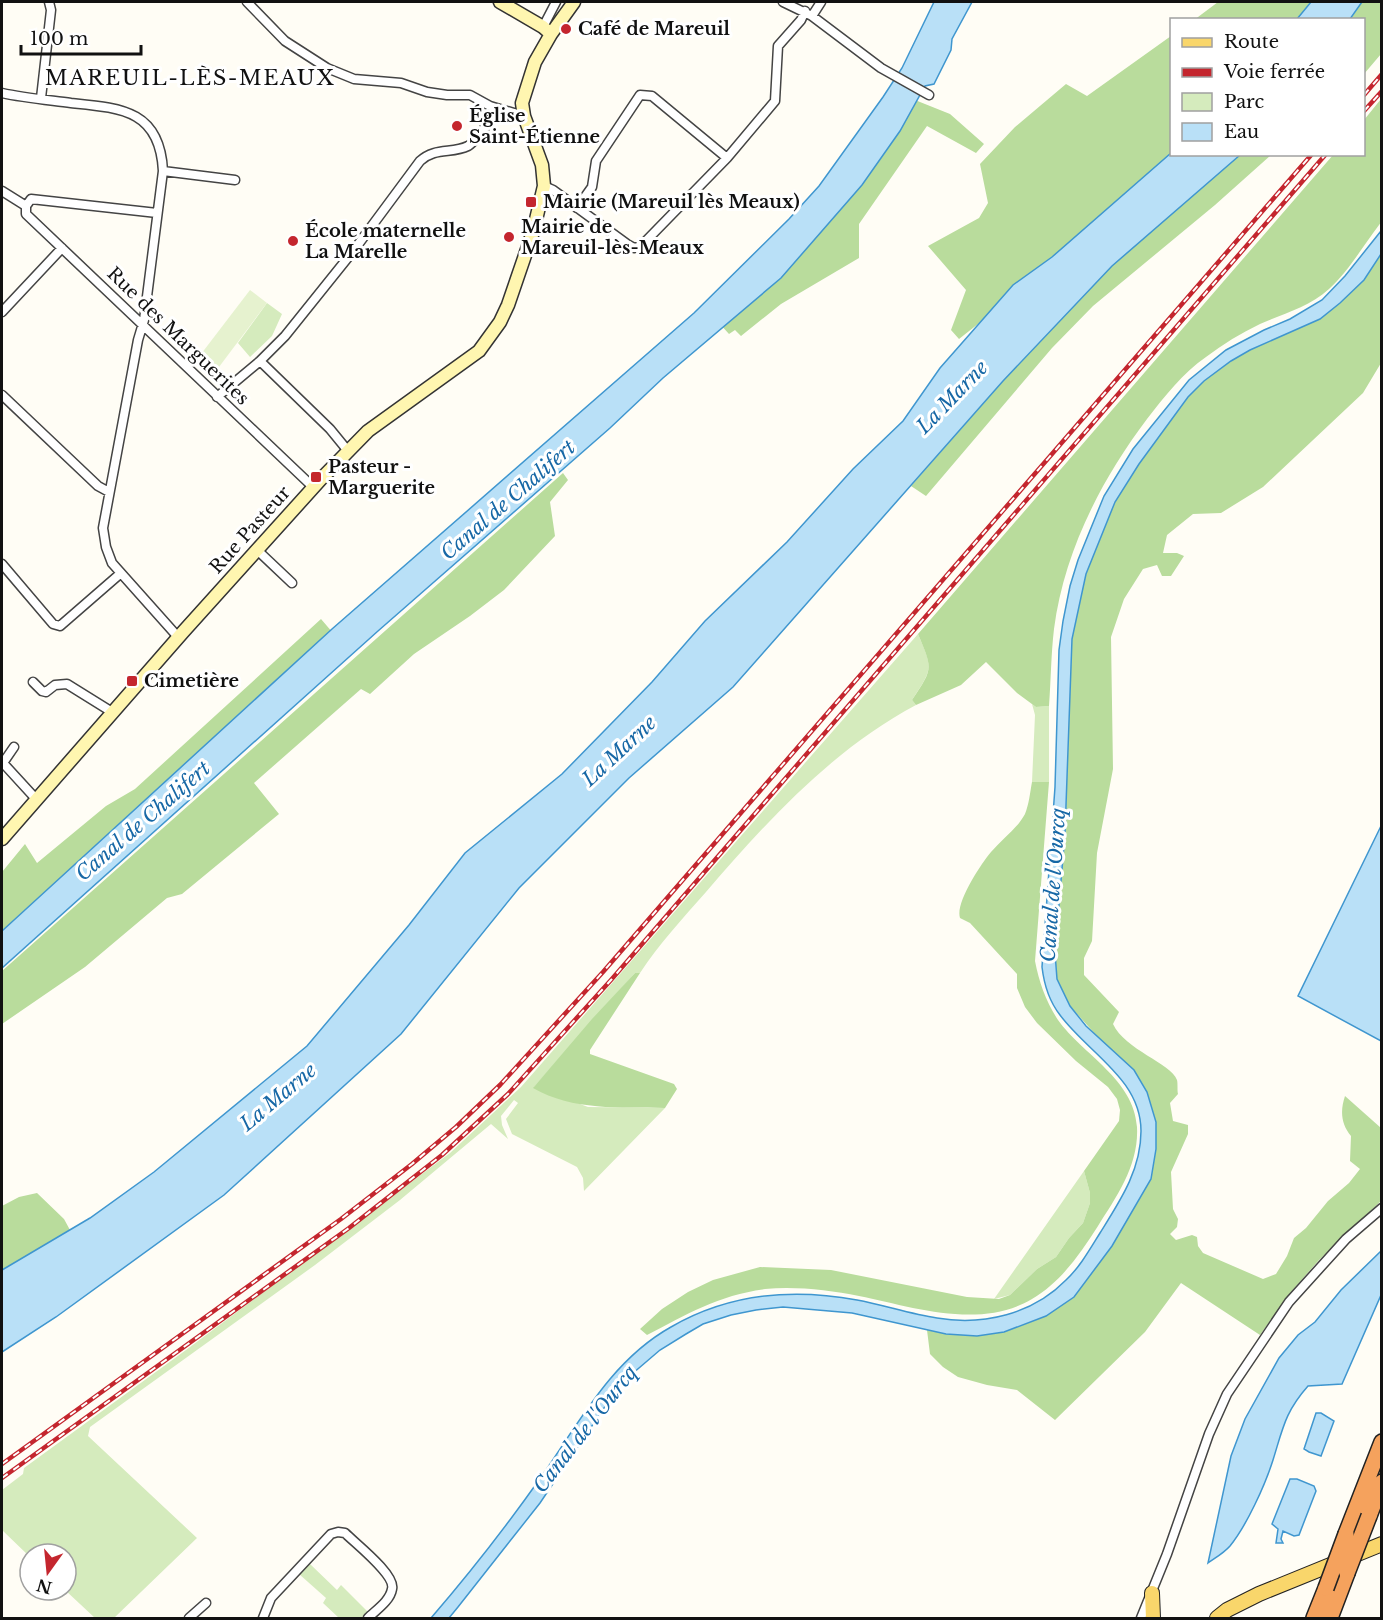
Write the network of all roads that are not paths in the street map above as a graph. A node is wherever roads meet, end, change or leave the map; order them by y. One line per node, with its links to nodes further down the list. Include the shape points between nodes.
1 (48, 2): 12 (street, via 51,10)
2 (247, 2): 13 (street, via 285,41 327,68 354,78 401,83 427,92 470,95)
3 (500, 2): 9 (street)
4 (556, 2): 9 (street)
5 (574, 2): 9 (street)
6 (783, 2): 8 (street)
7 (821, 2): 8 (street)
8 (809, 14): 11 (street, via 887,72); 15 (street, via 778,46 775,101)
9 (547, 31): 14 (street, via 524,94)
10 (2, 93): 12 (street)
11 (928, 95)
12 (41, 98): 16 (street, via 134,114 157,141)
13 (498, 109): 14 (street); 26 (street, via 466,147 427,154 420,161 297,322)
14 (524, 116): 18 (street, via 542,165)
15 (727, 158): 21 (street, via 641,246 634,248); 21 (street, via 652,96 640,94 596,161 592,187)
16 (163, 171): 17 (street); 22 (street)
17 (235, 180)
18 (544, 186): 21 (street); 29 (street, Rue Pasteur, via 508,305 479,351)
19 (2, 191): 20 (street)
20 (26, 206): 22 (street, via 31,199); 23 (street, Rue des Marguerites, via 26,214)
21 (577, 208)
22 (157, 213): 25 (street)
23 (62, 248): 24 (street); 25 (street, Rue des Marguerites)
24 (2, 312)
25 (142, 326): 28 (street, Rue des Marguerites); 31 (street)
26 (260, 361): 28 (street); 29 (street)
27 (2, 395): 31 (street)
28 (217, 397): 30 (street, Rue des Marguerites)
29 (348, 451): 30 (street, Rue Pasteur)
30 (313, 487): 32 (street, Rue Pasteur)
31 (109, 492): 34 (street, via 103,528 112,563)
32 (256, 549): 35 (street); 36 (street, Rue Pasteur)
33 (2, 564): 34 (street, via 53,624 60,626)
34 (121, 573): 36 (street)
35 (292, 583)
36 (178, 637): 38 (street, Rue Pasteur)
37 (33, 682): 38 (street, via 46,692 55,685 67,684)
38 (112, 712): 41 (street, Rue Pasteur)
39 (14, 747): 40 (street)
40 (2, 763): 41 (street)
41 (36, 799): 42 (street, Rue Pasteur)
42 (2, 839)
43 (1382, 1208): 47 (street, via 1346,1239 1289,1302 1227,1394)
44 (1382, 1442): 55 (highway, bridge)
45 (1382, 1482): 56 (highway, bridge)
46 (1382, 1544): 54 (main road, via 1259,1594)
47 (1152, 1593): 52 (street); 53 (main road)
48 (206, 1603): 49 (street)
49 (189, 1618)
50 (263, 1618): 51 (street, via 272,1598 331,1534 338,1532 345,1533 391,1577 393,1588 388,1598)
51 (369, 1618)
52 (1141, 1618)
53 (1154, 1618)
54 (1217, 1618)
55 (1314, 1618)
56 (1330, 1618)

